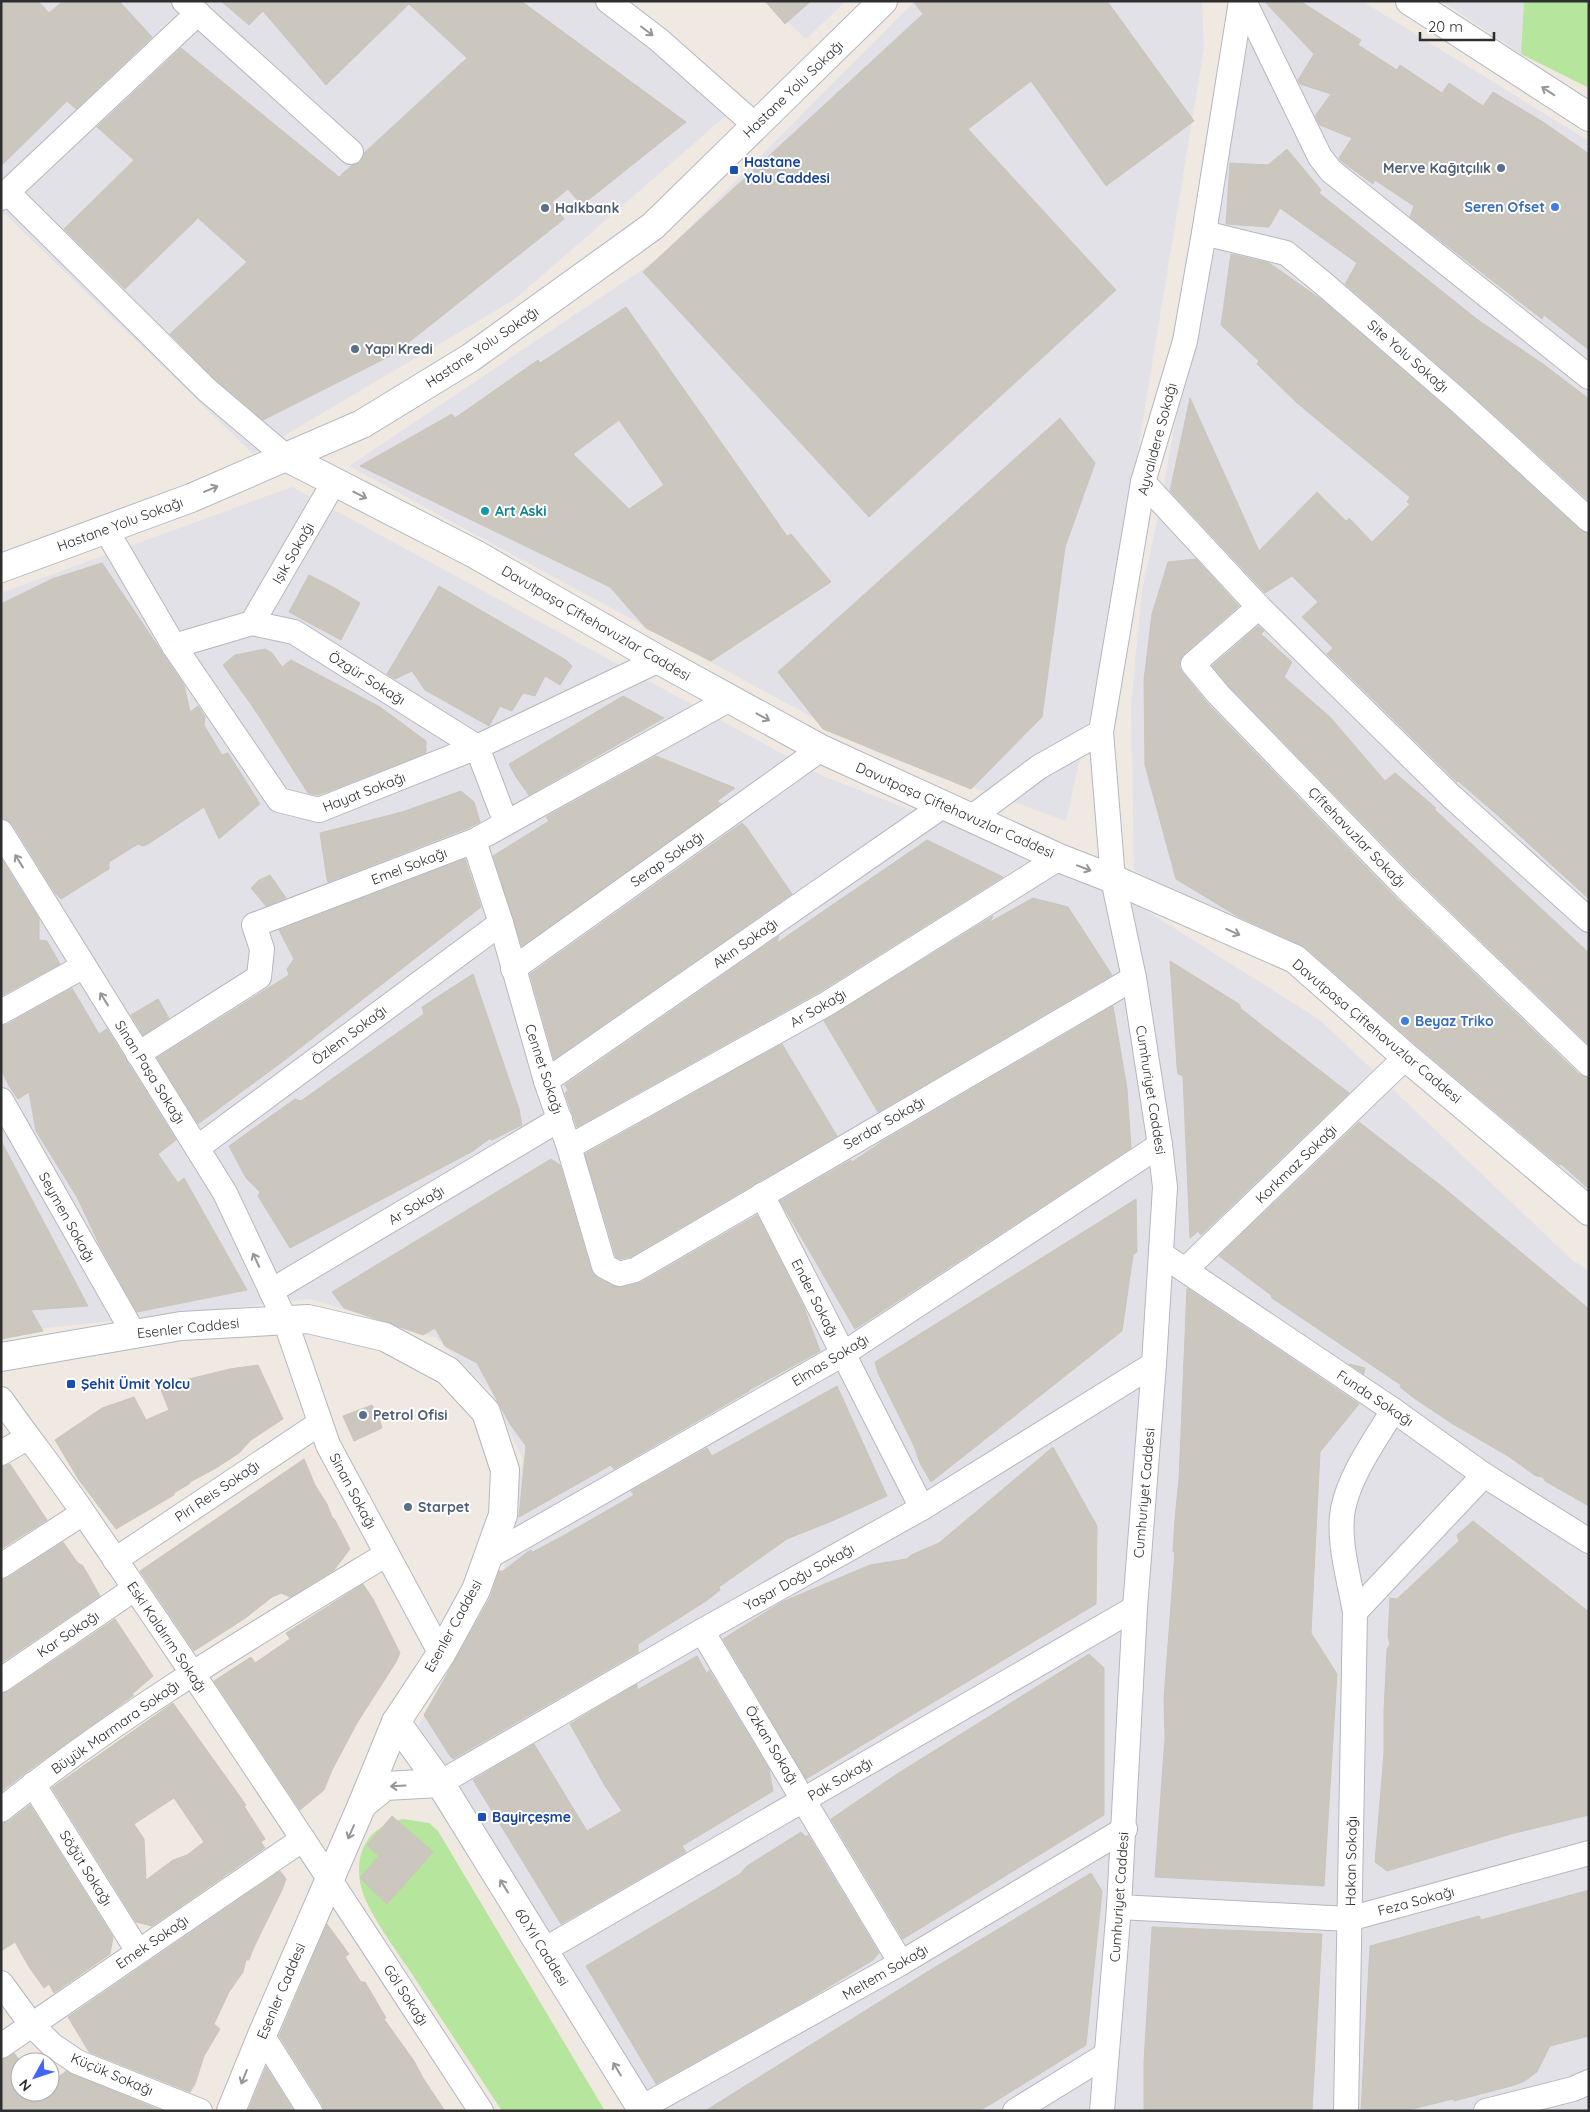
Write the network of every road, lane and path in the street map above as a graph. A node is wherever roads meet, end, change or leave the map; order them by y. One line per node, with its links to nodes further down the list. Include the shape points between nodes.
1 (608, 1): 7 (street, one-way to 7, via 659,40)
2 (883, 1): 7 (street, Hastane Yolu Sokağı)
3 (1242, 1): 10 (street, Ayvalıdere Sokağı); 11 (street, via 1320,157 1331,171)
4 (1410, 1): 6 (street, one-way to 4)
5 (191, 7): 8 (street); 9 (street)
6 (1589, 117)
7 (755, 125): 12 (street, Hastane Yolu Sokağı, via 653,226 470,358 362,424)
8 (351, 152)
9 (4, 195): 12 (street, via 208,390)
10 (1204, 233): 14 (street, Ayvalıdere Sokağı, via 1184,341); 15 (street, Site Yolu Sokağı, via 1286,253 1459,401)
11 (1589, 377)
12 (286, 457): 13 (street, Davutpaşa Çiftehavuzlar Caddesi); 16 (street, Hastane Yolu Sokağı, one-way to 12, via 191,498)
13 (334, 482): 19 (street, Işık Sokağı); 21 (street, Davutpaşa Çiftehavuzlar Caddesi, one-way to 21, via 475,554)
14 (1143, 482): 18 (street); 23 (street, Ayvalıdere Sokağı)
15 (1589, 520)
16 (105, 528): 17 (street, Hastane Yolu Sokağı); 20 (street, Hayat Sokağı)
17 (1, 568)
18 (1259, 607): 33 (street, via 1451,796); 41 (street, Çiftehavuzlar Sokağı, via 1193,664 1218,694 1406,888)
19 (252, 623): 20 (street, Özgür Sokağı); 24 (street, Özgür Sokağı, via 294,632)
20 (174, 646): 24 (street, Hayat Sokağı, via 279,800 319,810)
21 (659, 660): 22 (street, Davutpaşa Çiftehavuzlar Caddesi); 24 (street, Hayat Sokağı)
22 (730, 699): 25 (street, Davutpaşa Çiftehavuzlar Caddesi, one-way to 25); 28 (street, Emel Sokağı)
23 (1101, 732): 27 (street, via 1039,767); 32 (street, Ayvalıdere Sokağı)
24 (477, 747): 28 (street)
25 (821, 750): 26 (street, Davutpaşa Çiftehavuzlar Caddesi); 36 (street, Serap Sokağı)
26 (944, 805): 27 (street, Davutpaşa Çiftehavuzlar Caddesi); 42 (street, Akın Sokağı)
27 (972, 817): 31 (street, Davutpaşa Çiftehavuzlar Caddesi)
28 (506, 823): 30 (street, Emel Sokağı)
29 (1, 832): 35 (street, Sinan Paşa Sokağı, one-way to 29)
30 (474, 841): 34 (street, Cennet Sokağı); 39 (street, Emel Sokağı, via 254,925 262,949 260,977)
31 (1059, 858): 32 (street, Davutpaşa Çiftehavuzlar Caddesi, one-way to 32); 46 (street, Ar Sokağı, via 828,1003)
32 (1114, 879): 37 (street, Cumhuriyet Caddesi); 40 (street, Davutpaşa Çiftehavuzlar Caddesi, one-way to 40, via 1294,959)
33 (1589, 920)
34 (501, 923): 36 (street, Cennet Sokağı); 47 (street, Özlem Sokağı)
35 (84, 966): 38 (street); 39 (street, Sinan Paşa Sokağı, one-way to 35)
36 (513, 969): 42 (street, Cennet Sokağı)
37 (1134, 978): 45 (street, Cumhuriyet Caddesi); 48 (street, Serdar Sokağı)
38 (1, 1012)
39 (138, 1054): 47 (street, Sinan Paşa Sokağı)
40 (1406, 1057): 49 (street, Davutpaşa Çiftehavuzlar Caddesi); 52 (street, Korkmaz Sokağı)
41 (1589, 1064)
42 (546, 1081): 44 (street, Cennet Sokağı)
43 (1, 1100): 55 (street, Seymen Sokağı)
44 (560, 1119): 46 (street, Cennet Sokağı); 53 (street, Ar Sokağı)
45 (1160, 1145): 50 (street, Cumhuriyet Caddesi, via 1165,1188); 56 (street, Elmas Sokağı)
46 (570, 1147): 51 (street, Cennet Sokağı, via 604,1266 620,1274)
47 (197, 1148): 53 (street, Sinan Paşa Sokağı, one-way to 47, via 225,1193)
48 (762, 1194): 51 (street, Serdar Sokağı); 56 (street, Ender Sokağı)
49 (1589, 1211)
50 (1162, 1254): 52 (street, Funda Sokağı); 58 (street, Cumhuriyet Caddesi)
51 (635, 1270)
52 (1185, 1270): 60 (street, Funda Sokağı)
53 (271, 1291): 54 (street, Sinan Paşa Sokağı)
54 (285, 1320): 55 (street, Esenler Caddesi, via 180,1326); 61 (street, Sinan Sokağı); 69 (street, Esenler Caddesi, via 308,1319 385,1337 448,1371 486,1412 505,1470 503,1515)
55 (134, 1334): 57 (street, Esenler Caddesi)
56 (843, 1354): 65 (street, Ender Sokağı); 69 (street, Elmas Sokağı)
57 (1, 1357)
58 (1154, 1364): 65 (street, Yaşar Doğu Sokağı); 73 (street, Cumhuriyet Caddesi)
59 (1, 1399): 62 (street, Eski Kaldırım Sokağı)
60 (1393, 1410): 64 (street, Funda Sokağı); 74 (street, Hakan Sokağı, via 1353,1480 1343,1511 1344,1550)
61 (320, 1422): 68 (street, Sinan Sokağı, via 328,1445); 70 (street, Piri Reis Sokağı)
62 (27, 1438): 63 (street); 66 (street, Eski Kaldırım Sokağı)
63 (1, 1453)
64 (1484, 1475): 67 (street, Funda Sokağı); 74 (street)
65 (922, 1508): 75 (street, Yaşar Doğu Sokağı)
66 (83, 1512): 70 (street, Eski Kaldırım Sokağı); 71 (street)
67 (1589, 1541)
68 (387, 1554): 76 (street, Sinan Sokağı); 77 (street, Büyük Marmara Sokağı)
69 (488, 1557): 76 (street, Esenler Caddesi, via 476,1590)
70 (115, 1560): 72 (street, Eski Kaldırım Sokağı)
71 (1, 1566)
72 (134, 1589): 77 (street, Eski Kaldırım Sokağı); 78 (street, Kar Sokağı)
73 (1135, 1608): 82 (street, Pak Sokağı); 85 (street, Cumhuriyet Caddesi)
74 (1355, 1612): 90 (street, Hakan Sokağı)
75 (702, 1631): 81 (street, Yaşar Doğu Sokağı); 82 (street, Özkan Sokağı)
76 (440, 1654): 79 (street, Esenler Caddesi)
77 (192, 1673): 80 (street, Büyük Marmara Sokağı); 86 (street, Eski Kaldırım Sokağı)
78 (1, 1680)
79 (396, 1722): 81 (street, 60.Yıl Caddesi); 83 (street, Esenler Caddesi)
80 (33, 1784): 84 (street, Büyük Marmara Sokağı); 92 (street, Söğüt Sokağı)
81 (440, 1784): 83 (street, one-way to 83, via 385,1786); 91 (street, 60.Yıl Caddesi, one-way to 81)
82 (805, 1800): 91 (street, Pak Sokağı); 93 (street, Özkan Sokağı)
83 (362, 1805): 88 (street, Esenler Caddesi, one-way to 88)
84 (1, 1810)
85 (1125, 1829): 89 (street, Cumhuriyet Caddesi); 93 (street, Meltem Sokağı)
86 (303, 1839): 88 (street, Eski Kaldırım Sokağı); 92 (street, Emek Sokağı)
87 (1589, 1853): 90 (street, Feza Sokağı)
88 (330, 1878): 96 (street, Esenler Caddesi); 104 (street, Göl Sokağı)
89 (1120, 1908): 90 (street, Feza Sokağı); 98 (street, Cumhuriyet Caddesi)
90 (1349, 1919): 107 (street, Hakan Sokağı)
91 (544, 1950): 100 (street, 60.Yıl Caddesi, one-way to 91)
92 (138, 1951): 95 (street, Emek Sokağı)
93 (901, 1963): 100 (street, Meltem Sokağı)
94 (1, 1983): 95 (street, Küçük Sokağı)
95 (31, 2024): 97 (street, Emek Sokağı); 101 (street, Küçük Sokağı, via 52,2045 77,2062)
96 (262, 2035): 102 (street, Esenler Caddesi, one-way to 102); 103 (street)
97 (1, 2046)
98 (1106, 2055): 105 (street); 106 (street, Cumhuriyet Caddesi)
99 (1589, 2082): 108 (street, via 1573,2090)
100 (642, 2109)
101 (200, 2111)
102 (231, 2111)
103 (310, 2111)
104 (481, 2111)
105 (1014, 2111)
106 (1102, 2111)
107 (1346, 2111)
108 (1486, 2111)

